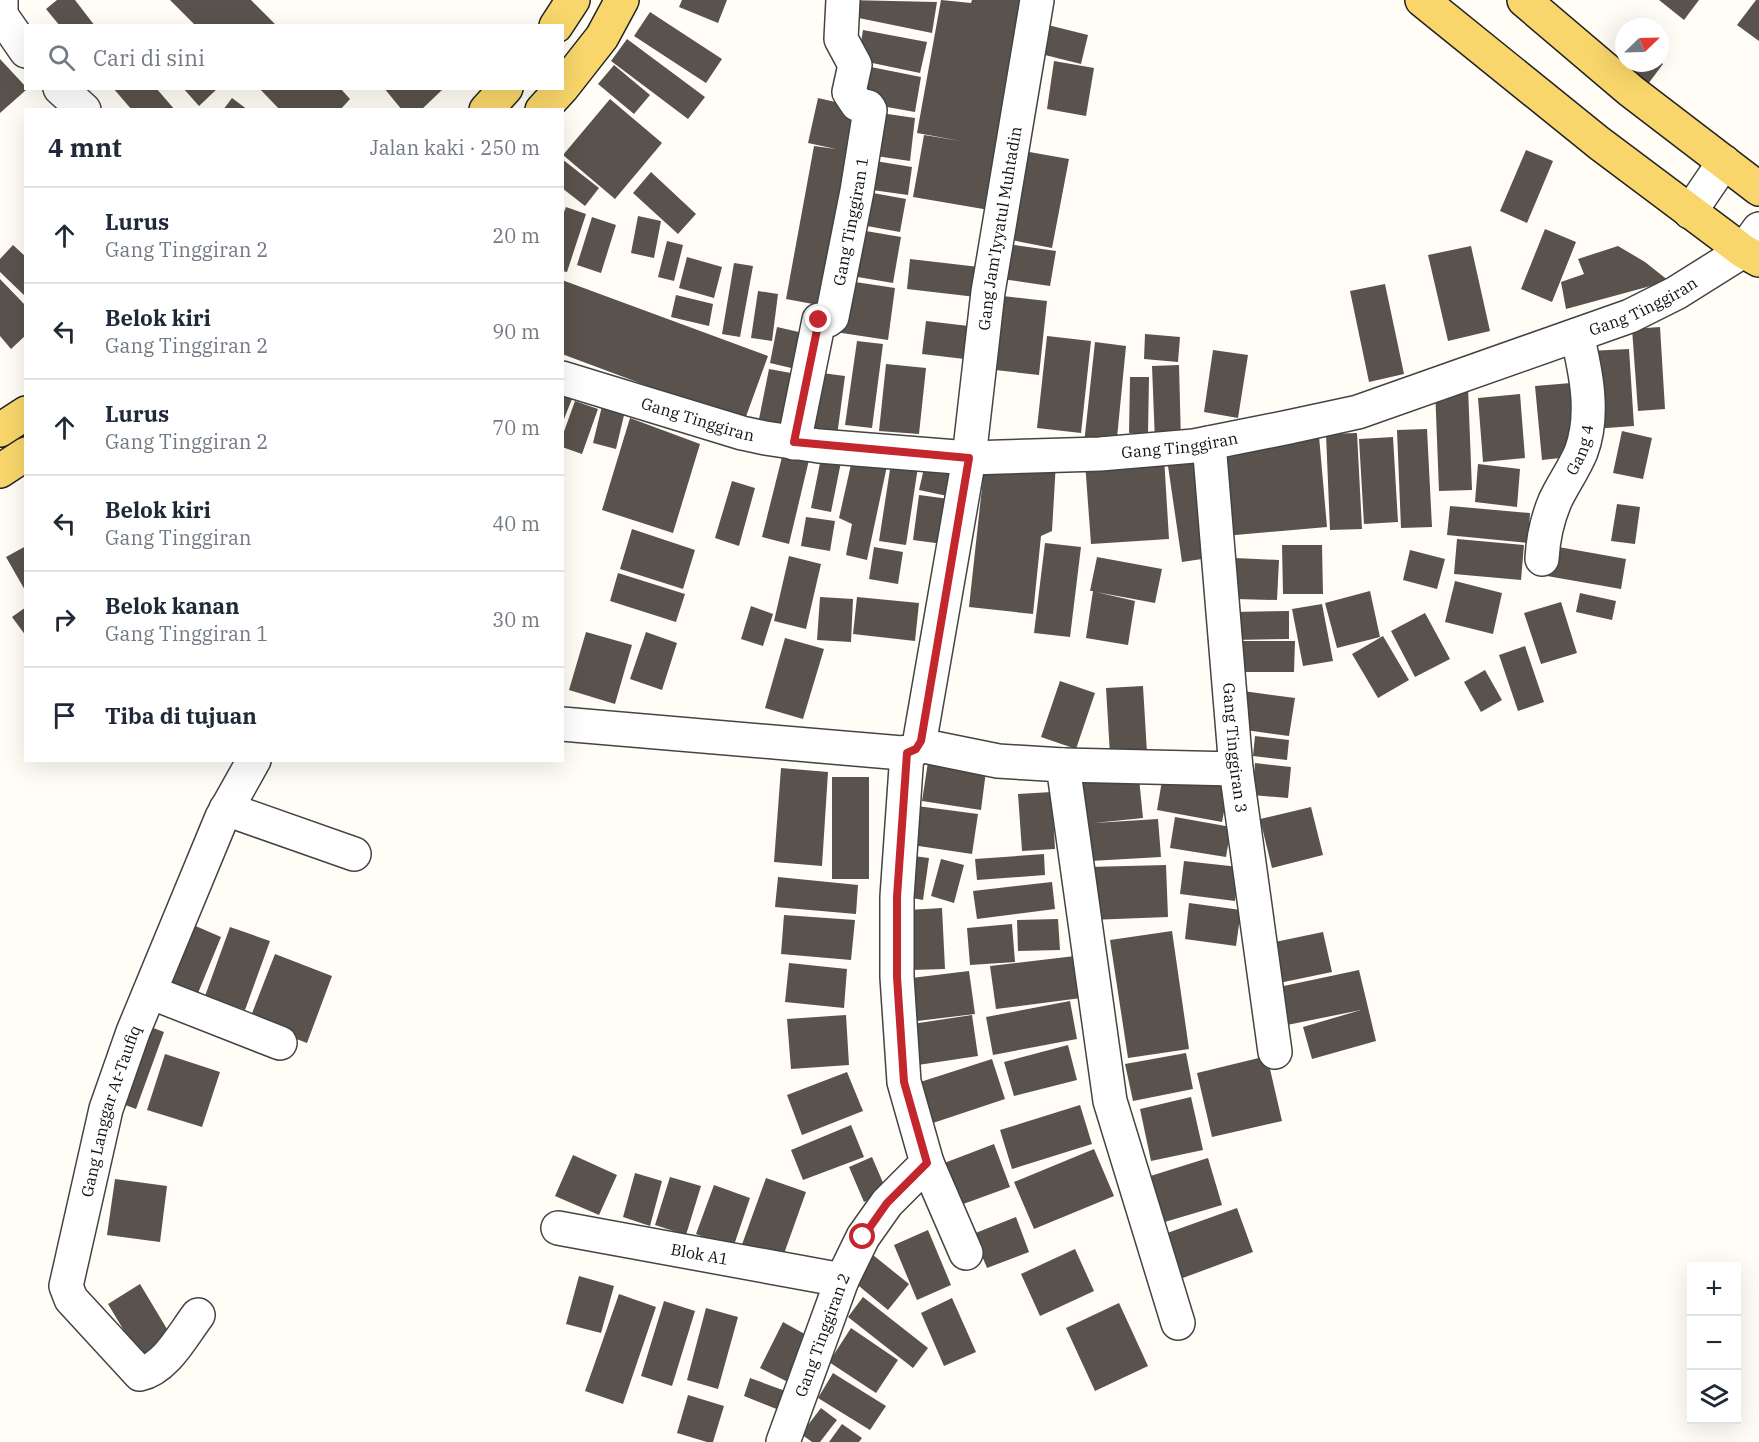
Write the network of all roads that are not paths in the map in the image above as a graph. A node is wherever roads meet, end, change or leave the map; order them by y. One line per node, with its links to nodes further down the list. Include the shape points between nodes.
1 (1, 0): 9 (street, via 1,15)
2 (573, 0): 8 (main road)
3 (622, 0): 10 (main road, via 602,37)
4 (843, 0): 25 (street, Gang Tinggiran 1, via 841,39 855,65 849,92 858,104 870,110 832,317 819,320)
5 (1037, 0): 28 (street, Gang Jam'Iyyatul Muhtadin, via 988,292)
6 (1422, 0): 19 (main road)
7 (1524, 0): 17 (main road, via 1630,91)
8 (557, 24)
9 (24, 48)
10 (564, 85)
11 (62, 90): 14 (street)
12 (504, 90): 15 (main road)
13 (560, 90): 16 (main road)
14 (82, 108)
15 (488, 108)
16 (544, 108)
17 (1724, 162): 18 (main road); 19 (street)
18 (1759, 189)
19 (1690, 212): 20 (main road)
20 (1754, 247): 21 (street, Gang Tinggiran, via 1630,316)
21 (1577, 335): 26 (street, Gang Tinggiran, via 1358,412); 30 (street, Gang 4, via 1586,373 1588,422 1581,452 1555,501 1544,534)
22 (564, 379): 25 (street, Gang Tinggiran, via 742,433)
23 (24, 414): 24 (main road)
24 (0, 430)
25 (794, 442): 28 (street, Gang Tinggiran)
26 (1209, 443): 28 (street, Gang Tinggiran, via 1100,454); 35 (street, Gang Tinggiran 3)
27 (24, 455): 29 (main road)
28 (969, 458): 32 (street)
29 (0, 471)
30 (1542, 559)
31 (564, 724): 32 (street)
32 (913, 750): 34 (street); 41 (street, via 897,897 897,977 904,1082)
33 (253, 762): 36 (street, Gang Langgar At-Taufiq)
34 (1063, 765): 35 (street); 46 (street, via 1110,1101)
35 (1236, 769): 40 (street, Gang Tinggiran 3)
36 (226, 809): 37 (street); 38 (street, Gang Langgar At-Taufiq)
37 (354, 854)
38 (150, 992): 39 (street); 45 (street, Gang Langgar At-Taufiq, via 106,1109 66,1286 71,1299 140,1374 160,1364)
39 (280, 1043)
40 (1275, 1052)
41 (927, 1163): 43 (street); 44 (street, Gang Tinggiran 2, via 887,1203 863,1237)
42 (558, 1228): 44 (street, Blok A1)
43 (966, 1253)
44 (842, 1280): 47 (street, Gang Tinggiran 2)
45 (198, 1315)
46 (1179, 1323)
47 (784, 1441)

